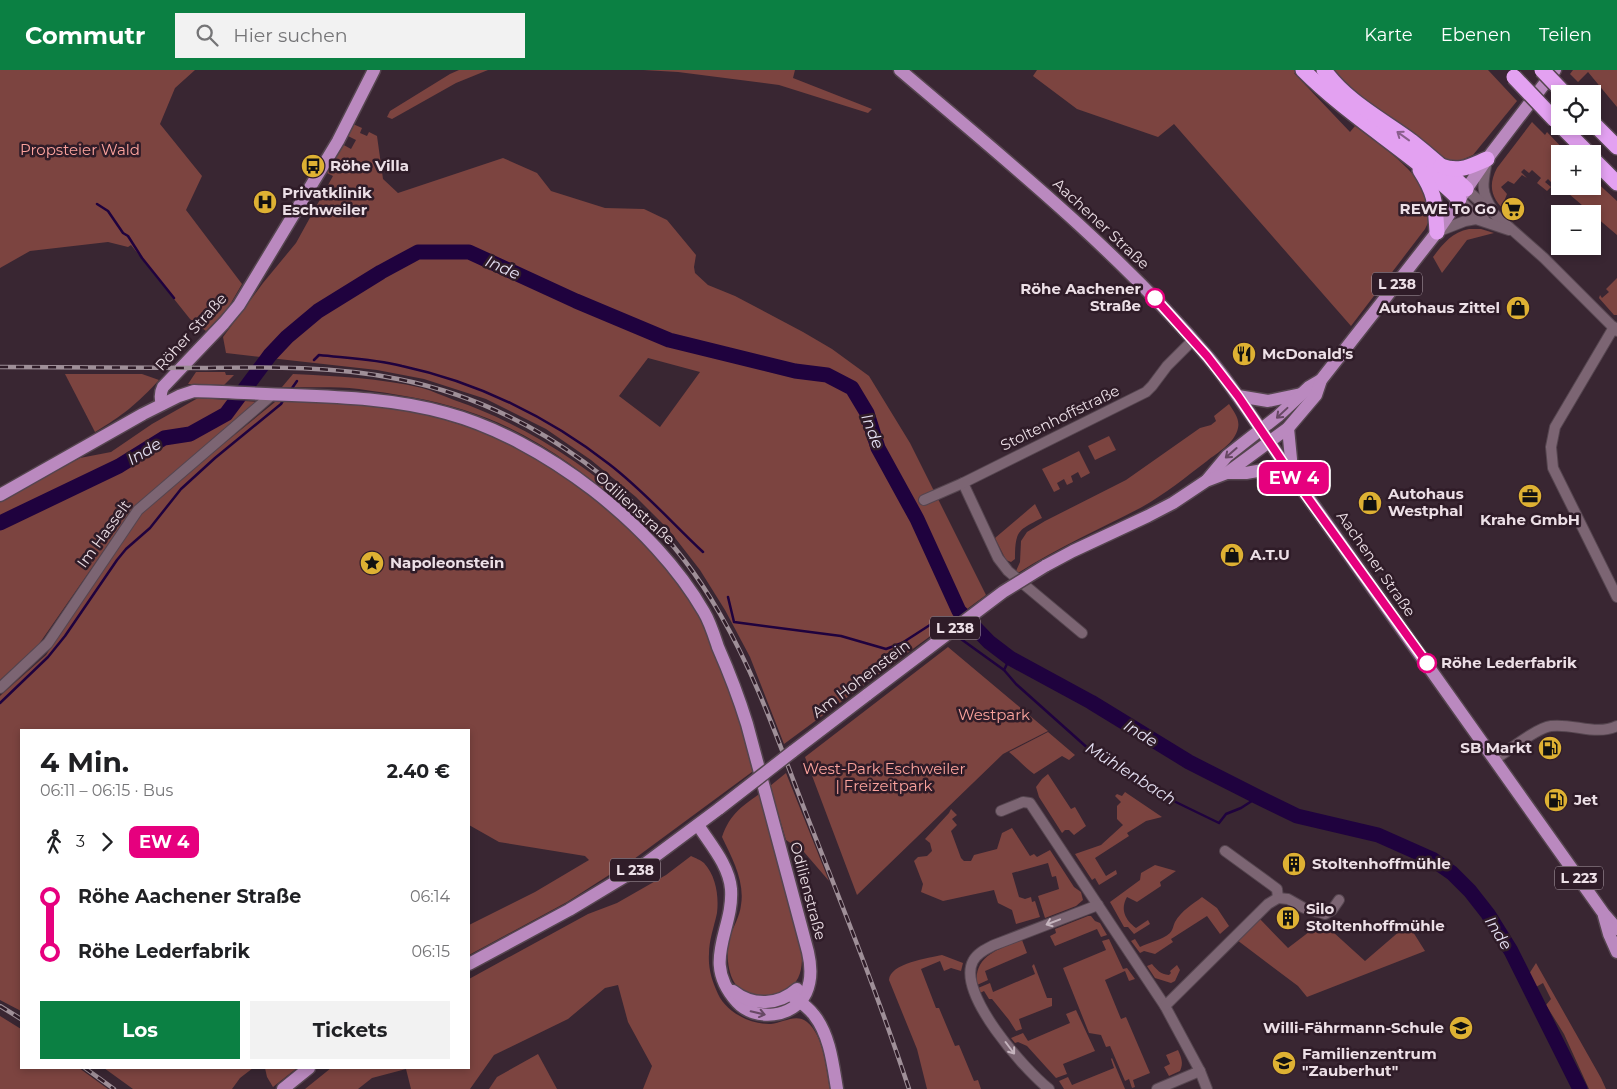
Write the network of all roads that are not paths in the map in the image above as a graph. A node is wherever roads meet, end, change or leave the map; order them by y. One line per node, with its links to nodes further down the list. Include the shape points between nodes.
1 (374, 70): 24 (main road, Röher Straße, via 338,141 239,305)
2 (900, 70): 23 (main road, Aachener Straße / L 223, via 1088,232)
3 (1303, 70): 15 (highway, via 1328,94)
4 (1324, 70): 16 (highway, one-way to 4, via 1346,94)
5 (1542, 70): 8 (highway, bridge)
6 (1555, 70): 14 (main road, L 238)
7 (1510, 74): 9 (highway, bridge)
8 (1556, 85)
9 (1551, 116)
10 (1601, 131): 13 (highway)
11 (1570, 135): 12 (highway)
12 (1579, 145)
13 (1617, 147)
14 (1487, 159): 16 (highway, via 1455,170); 19 (main road, L 238); 20 (street, via 1483,189)
15 (1414, 161): 19 (highway); 21 (highway, via 1433,194)
16 (1441, 166): 19 (highway)
17 (1601, 167): 18 (highway)
18 (1617, 183)
19 (1463, 194): 20 (street, via 1482,204); 21 (main road, L 238)
20 (1492, 218): 21 (street, via 1470,220); 22 (street, via 1513,231 1550,263)
21 (1437, 232): 25 (main road, L 238)
22 (1615, 329): 39 (street, via 1555,427 1551,447 1554,468)
23 (1193, 340): 29 (main road, Aachener Straße / L 223); 36 (street, Stoltenhoffstraße, via 1166,366 1146,392)
24 (171, 378): 26 (main road, via 179,388); 30 (main road, Röher Straße, via 161,392)
25 (1321, 380): 28 (main road, L 238); 31 (main road, L 238, via 1316,395)
26 (194, 391): 27 (main road, Odilienstraße); 30 (main road, Odilienstraße)
27 (278, 394): 41 (street, Im Hasselt, via 138,510 48,643); 54 (main road, Odilienstraße, via 396,402 446,413 492,430 528,447 574,476 614,508 667,560 705,613 739,697 810,964 806,993)
28 (1301, 394): 29 (main road, via 1268,401); 32 (main road, L 238, one-way to 32)
29 (1238, 396): 32 (main road, Aachener Straße / L 223)
30 (162, 404): 37 (main road)
31 (1288, 428): 32 (main road, L 238); 34 (main road)
32 (1265, 436): 33 (main road, Am Hohenstein / L 238); 34 (main road, Aachener Straße / L 223); 35 (main road, Am Hohenstein / L 238, one-way to 35, via 1227,456)
33 (1227, 473): 34 (main road, via 1263,470); 35 (main road, Am Hohenstein / L 238)
34 (1292, 476): 43 (main road, Aachener Straße / L 223)
35 (1206, 481): 45 (main road, Am Hohenstein / L 238, bridge, via 1173,503 1045,566 1003,592)
36 (962, 483): 38 (street, Stoltenhoffstraße); 40 (street, via 998,558 1008,571)
37 (0, 495)
38 (924, 500)
39 (1617, 597)
40 (1082, 633)
41 (0, 688)
42 (1617, 726): 43 (street, via 1601,730 1549,726)
43 (1494, 760): 50 (main road, Aachener Straße / L 223)
44 (1001, 811): 49 (street, via 1023,802 1030,803)
45 (698, 825): 53 (main road, Am Hohenstein / L 238, via 642,866); 54 (main road, via 726,869 731,888 720,951 726,985 745,1009 763,1015 786,1011)
46 (1225, 851): 47 (street, via 1277,889)
47 (1278, 898): 48 (street, via 1325,914); 55 (street, via 1268,904)
48 (1339, 900)
49 (1098, 905): 55 (street); 60 (street, one-way to 60, via 994,945 979,953 970,968 971,985 981,1009 1018,1058)
50 (1604, 914): 51 (main road, Aachener Straße / L 223); 52 (main road, Aachener Straße / L 223)
51 (1617, 929)
52 (1617, 952)
53 (470, 963)
54 (795, 998): 59 (main road, via 815,1016 825,1036)
55 (1165, 1006): 57 (street)
56 (308, 1069): 58 (main road)
57 (1200, 1071): 61 (street); 62 (street)
58 (283, 1089)
59 (837, 1089)
60 (1049, 1089)
61 (1157, 1089)
62 (1208, 1089)

